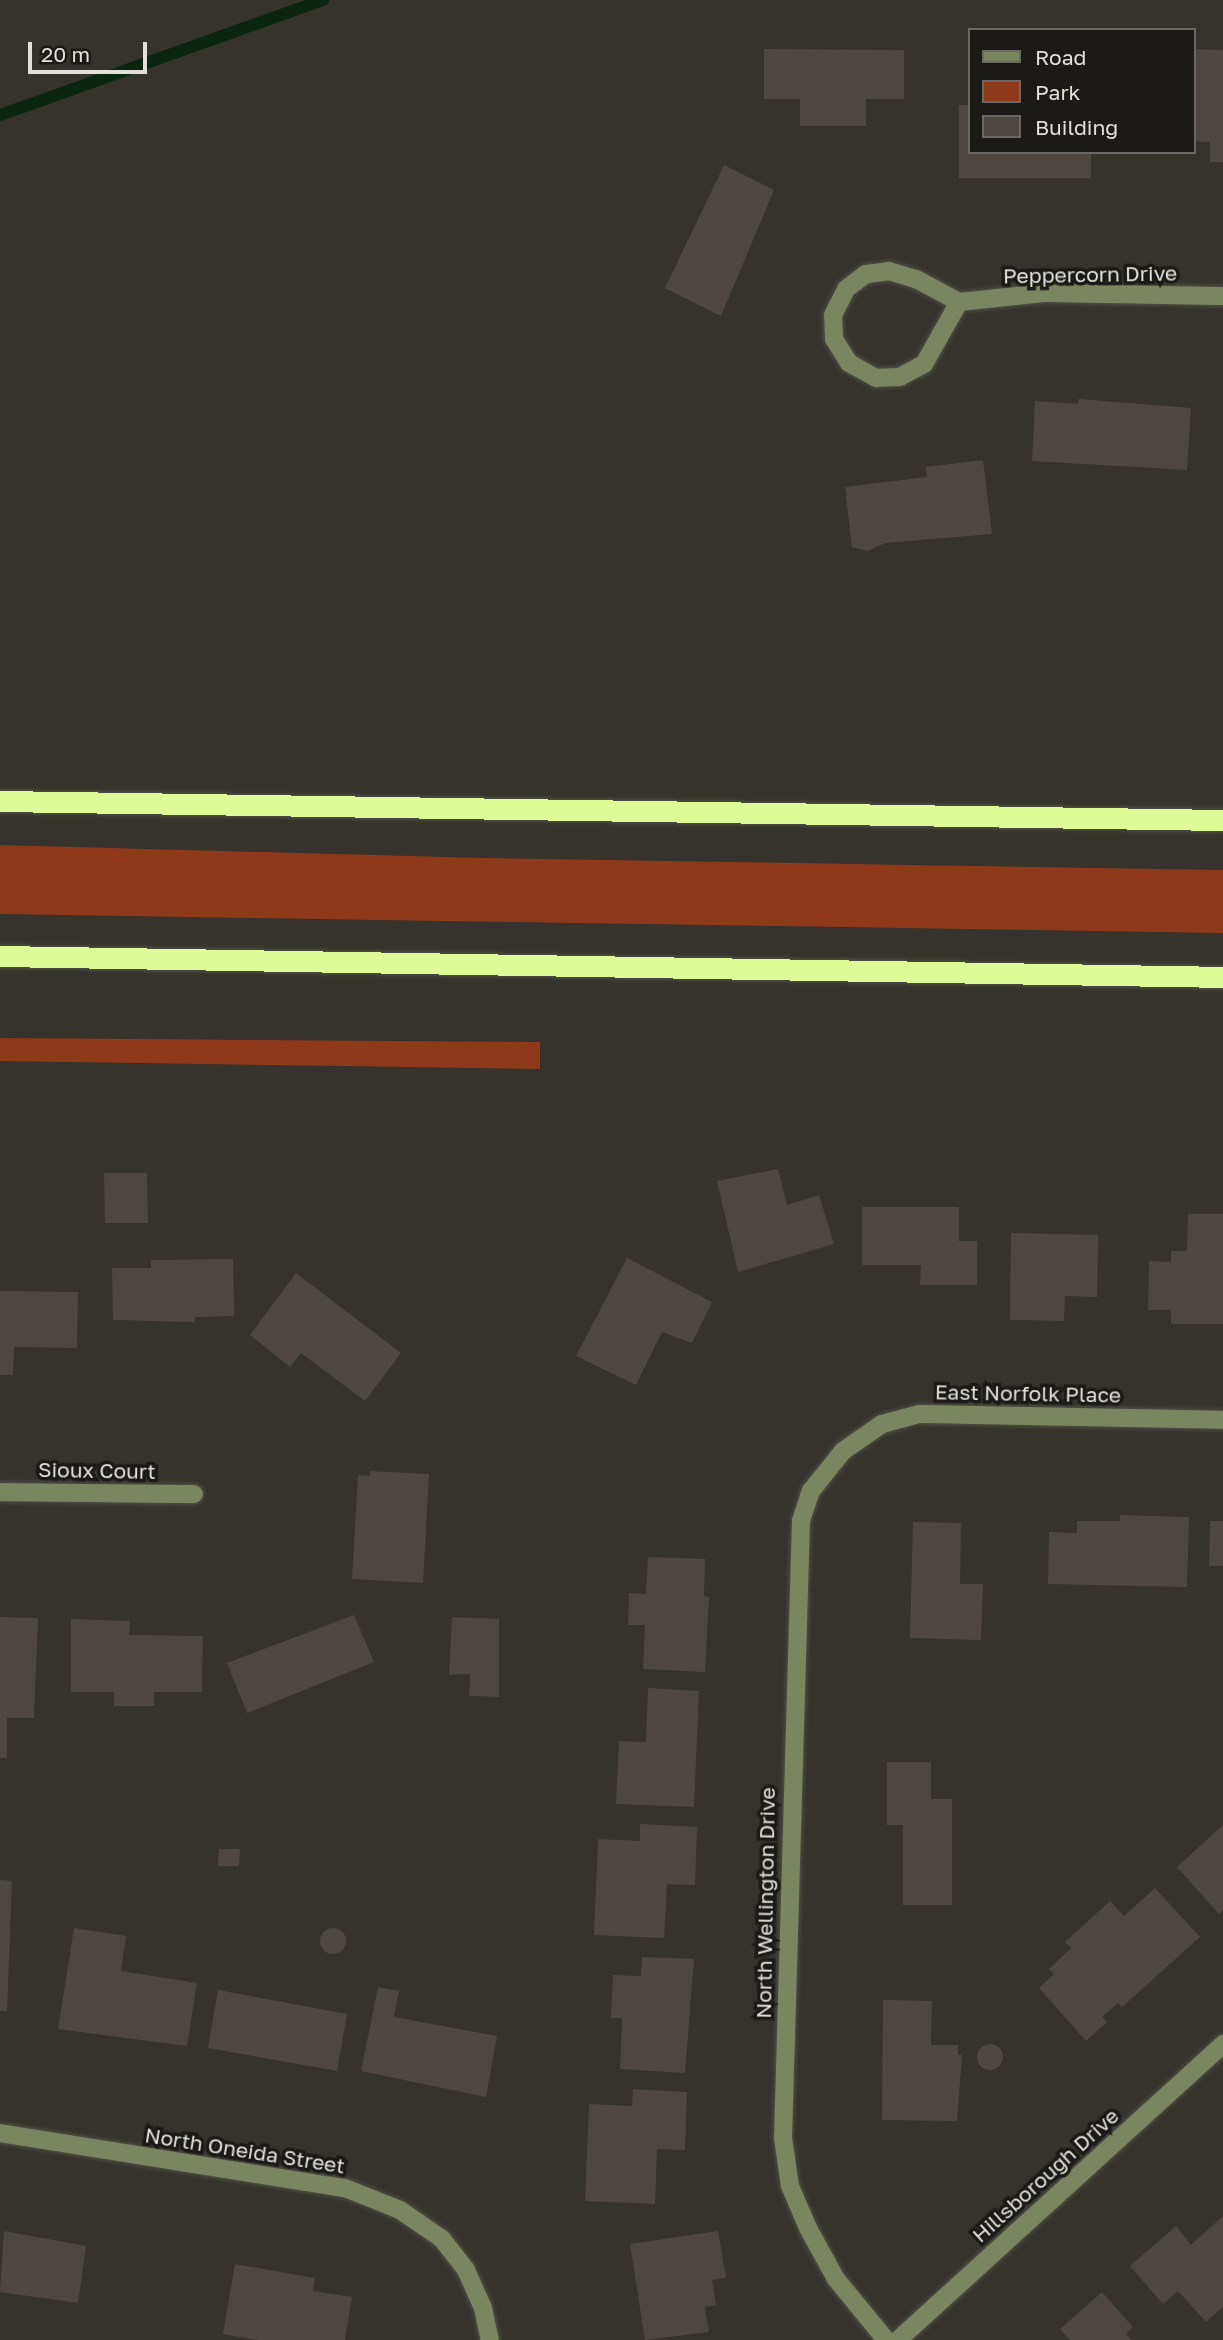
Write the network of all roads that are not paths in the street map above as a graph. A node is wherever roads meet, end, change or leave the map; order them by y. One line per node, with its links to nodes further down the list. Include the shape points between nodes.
1 (1223, 296): 2 (street, Peppercorn Drive, via 1044,293)
2 (958, 302): 2 (street, via 916,279 888,271 866,274 846,289 833,315 834,339 849,363 876,378 900,377 923,364)
3 (0, 801): 4 (highway)
4 (1223, 820)
5 (0, 956): 6 (highway)
6 (1223, 977)
7 (1223, 1420): 8 (street, East Norfolk Place, via 919,1414 882,1424)
8 (843, 1451): 14 (street, North Wellington Drive, via 811,1491 800,1521 783,2138 790,2186 808,2228 836,2279)
9 (0, 1492): 10 (street, Sioux Court)
10 (194, 1494)
11 (1223, 2044): 15 (street, Hillsborough Drive)
12 (0, 2133): 13 (street, North Oneida Street, via 345,2188 400,2210 442,2239 466,2270 484,2308)
13 (490, 2340)
14 (886, 2340)
15 (898, 2340)

